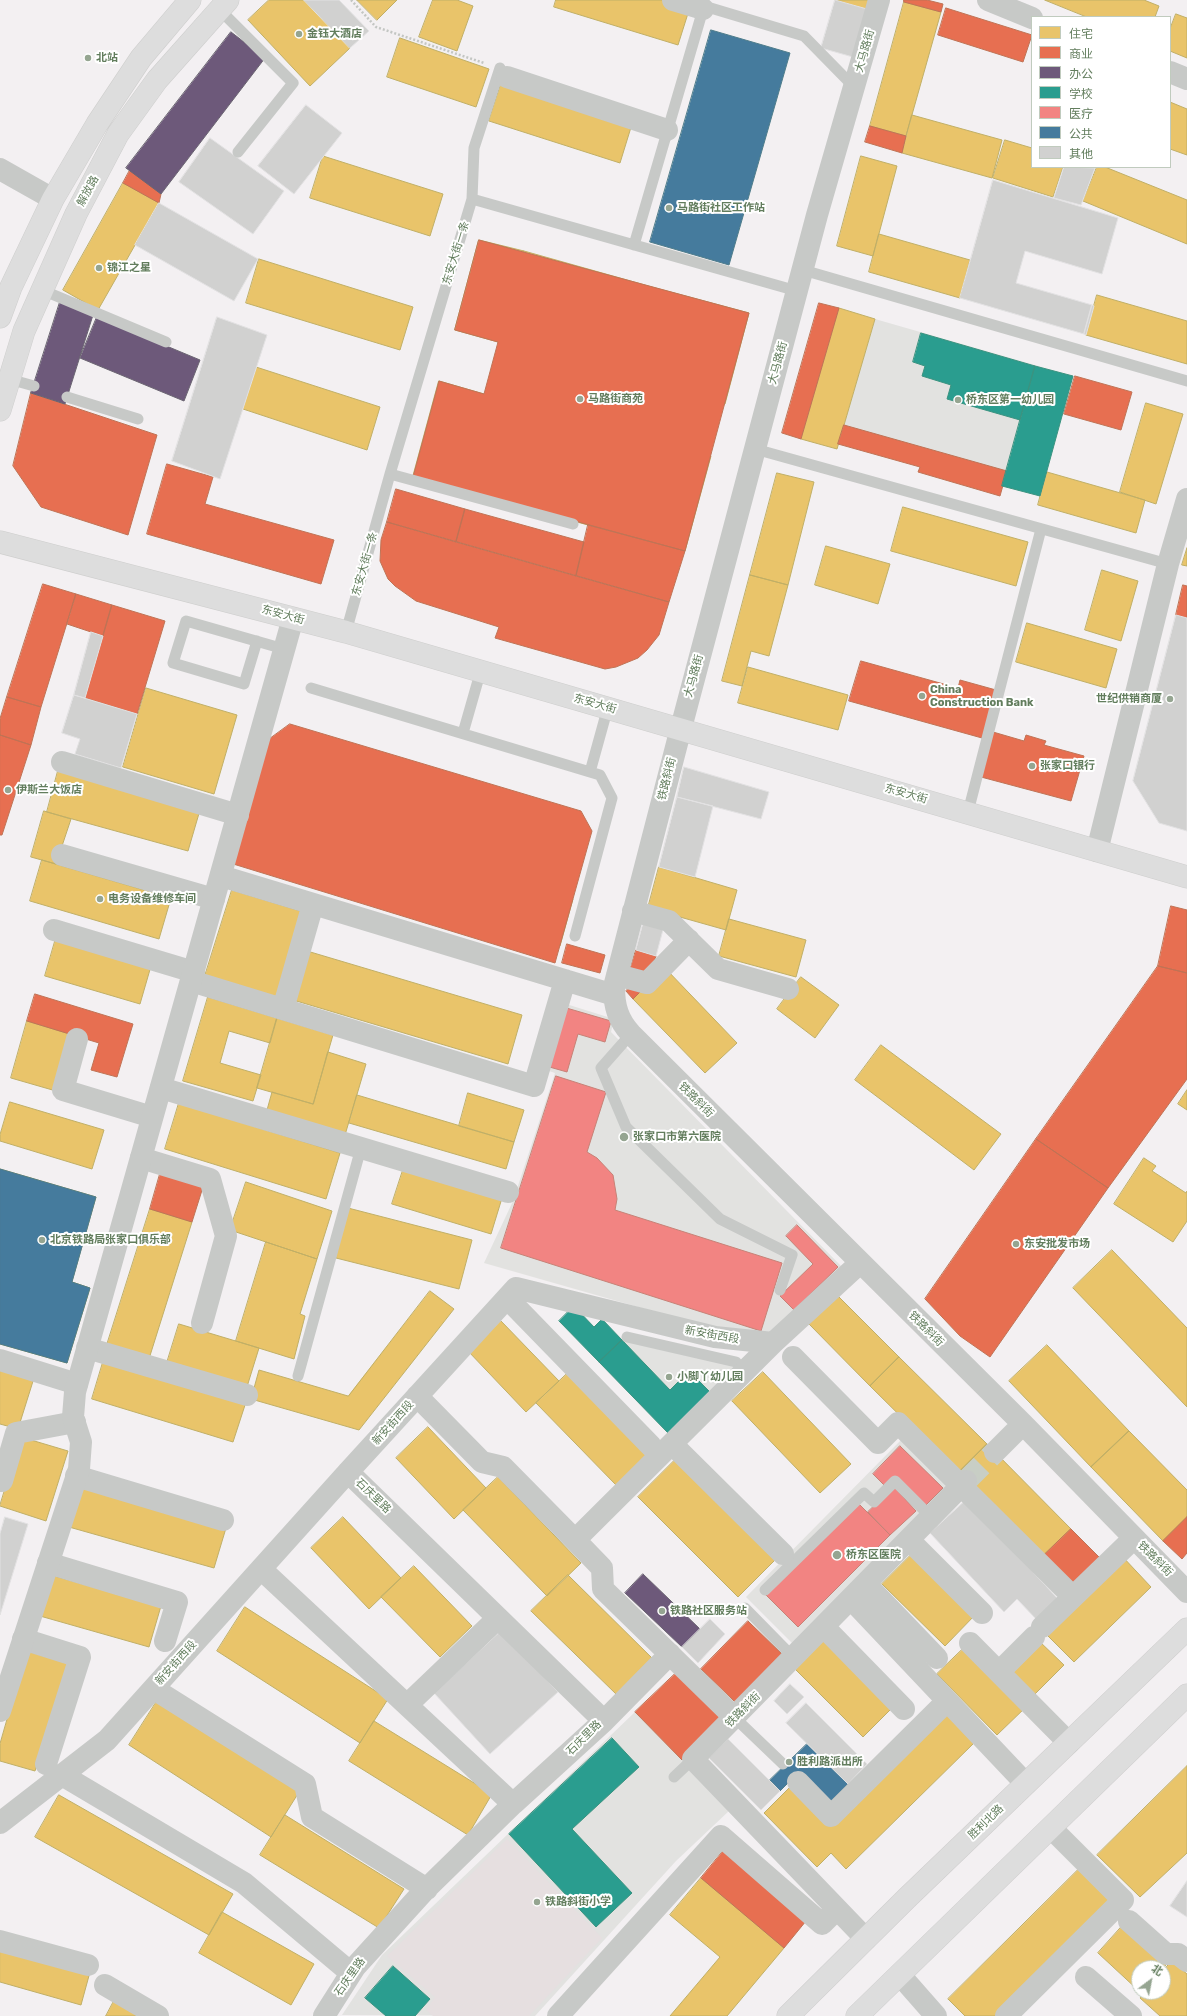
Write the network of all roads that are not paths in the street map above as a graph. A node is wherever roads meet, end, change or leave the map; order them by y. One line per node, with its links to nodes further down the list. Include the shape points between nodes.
1 (190, 0): 15 (main road, via 140,58 97,124)
2 (673, 0): 6 (street)
3 (879, 0): 11 (street, 大马路街)
4 (988, 0): 7 (street)
5 (224, 5): 13 (lane, via 293,83); 19 (main road, 解放路, via 157,80 118,134 76,214)
6 (703, 9): 11 (lane, via 704,6 804,36); 12 (lane)
7 (1031, 18)
8 (504, 72): 12 (street); 16 (lane, 东安大街一条, via 474,148)
9 (1171, 72): 10 (street)
10 (1187, 79)
11 (854, 87): 18 (street, 大马路街)
12 (667, 130): 17 (lane)
13 (238, 152)
14 (0, 169): 15 (street)
15 (54, 199): 21 (main road, via 11,287)
16 (472, 199): 17 (lane); 30 (lane, 东安大街一条)
17 (634, 245): 20 (lane)
18 (803, 270): 20 (street, 大马路街); 24 (lane)
19 (42, 290): 22 (lane); 23 (main road, 解放路, via 24,331)
20 (797, 291): 29 (street, 大马路街)
21 (0, 317)
22 (166, 342)
23 (9, 379): 25 (lane); 27 (main road, 解放路)
24 (1187, 381)
25 (34, 386)
26 (67, 396): 28 (lane)
27 (0, 410)
28 (138, 419)
29 (755, 449): 33 (lane); 43 (street, 大马路街)
30 (390, 474): 32 (lane); 37 (lane, 东安大街一条)
31 (1186, 510): 35 (street)
32 (573, 524)
33 (1041, 529): 35 (lane); 47 (lane)
34 (0, 542): 36 (main road, 东安大街)
35 (1168, 564): 49 (street)
36 (293, 618): 37 (main road, 东安大街); 39 (street)
37 (346, 632): 40 (main road, 东安大街)
38 (257, 641): 38 (lane, via 186,621 173,663 244,684); 39 (lane)
39 (284, 649): 48 (street)
40 (481, 670): 42 (main road, 东安大街); 44 (lane)
41 (311, 688): 44 (lane)
42 (608, 707): 43 (main road, 东安大街); 46 (lane)
43 (680, 728): 47 (main road, 东安大街); 55 (street, 铁路斜街)
44 (463, 733): 46 (lane)
45 (62, 762): 48 (street)
46 (590, 772): 57 (lane, via 600,775 612,798)
47 (968, 812): 49 (main road, 东安大街)
48 (238, 815): 51 (street)
49 (1097, 851): 52 (main road, 东安大街)
50 (62, 855): 53 (street)
51 (221, 876): 53 (street); 54 (street)
52 (1187, 877)
53 (214, 900): 59 (street)
54 (313, 904): 60 (street); 63 (street)
55 (633, 911): 58 (street, via 669,921); 61 (street, 铁路斜街)
56 (54, 930): 59 (street)
57 (575, 936)
58 (689, 940): 61 (street, via 647,984); 62 (street, via 718,969)
59 (192, 976): 63 (street); 66 (street)
60 (564, 980): 61 (street); 63 (street, via 534,1086)
61 (615, 986): 64 (street, 铁路斜街, via 616,1011 620,1021)
62 (788, 989)
63 (283, 1009)
64 (631, 1034): 71 (street, 铁路斜街); 72 (lane, via 601,1068 626,1127 720,1219 792,1255)
65 (77, 1039): 67 (street, via 63,1090)
66 (161, 1088): 67 (street); 68 (street)
67 (152, 1117): 69 (street)
68 (361, 1148): 70 (street); 82 (lane)
69 (141, 1158): 74 (street, via 210,1179 226,1236); 78 (street)
70 (508, 1192)
71 (860, 1263): 77 (street); 87 (street, 铁路斜街)
72 (780, 1290)
73 (507, 1298): 76 (street, 新安街西段, via 516,1288); 85 (street, 新安街西段); 88 (street)
74 (202, 1323)
75 (627, 1337): 76 (lane)
76 (681, 1339): 77 (street, 新安街西段, via 715,1337); 81 (lane)
77 (773, 1343): 88 (street)
78 (87, 1348): 83 (street); 84 (street)
79 (793, 1357): 93 (street, via 878,1443 898,1423)
80 (0, 1360): 83 (street)
81 (736, 1362)
82 (298, 1376)
83 (77, 1384): 86 (street, via 73,1404)
84 (247, 1395)
85 (417, 1396): 90 (street, 新安街西段); 97 (street, via 482,1462 503,1467)
86 (75, 1422): 91 (street, via 81,1442 81,1457); 92 (street, via 16,1433)
87 (1023, 1424): 89 (street); 96 (street, 铁路斜街)
88 (661, 1445): 97 (street); 99 (street)
89 (994, 1452)
90 (348, 1472): 101 (street, 新安街西段); 109 (street, 石庆里路)
91 (76, 1476): 95 (street); 100 (street)
92 (0, 1481)
93 (963, 1484): 94 (street, 铁路斜街); 104 (street)
94 (931, 1517): 98 (street, 铁路斜街); 103 (lane, via 895,1482 874,1502 864,1493)
95 (222, 1520)
96 (1134, 1538): 105 (street, 铁路斜街); 118 (street)
97 (575, 1540): 115 (street, via 602,1568 603,1589)
98 (909, 1540): 102 (street, 铁路斜街); 108 (street)
99 (783, 1554)
100 (48, 1563): 112 (street); 113 (street, via 177,1602)
101 (261, 1569): 119 (street, 新安街西段); 122 (street)
102 (866, 1584): 106 (street, 铁路斜街); 117 (street)
103 (765, 1590)
104 (1066, 1590)
105 (1187, 1592)
106 (851, 1600): 110 (street, 铁路斜街); 121 (street)
107 (745, 1608): 116 (lane)
108 (982, 1613)
109 (498, 1618): 122 (street); 126 (street, 石庆里路)
110 (824, 1627): 116 (street, 铁路斜街); 123 (street)
111 (1187, 1629): 127 (main road, 胜利北路)
112 (23, 1639): 124 (street); 130 (street, via 80,1657)
113 (165, 1641)
114 (970, 1643): 118 (street)
115 (670, 1654): 125 (street); 126 (street)
116 (794, 1658): 125 (street, 铁路斜街)
117 (938, 1658)
118 (999, 1672): 127 (street)
119 (154, 1689): 130 (street, 新安街西段, via 107,1740); 137 (street, via 305,1784 312,1816)
120 (1187, 1695): 136 (main road)
121 (947, 1701): 132 (street, via 831,1816); 133 (street)
122 (406, 1705): 134 (street)
123 (904, 1709)
124 (0, 1711)
125 (735, 1718): 128 (street, 铁路斜街); 129 (lane)
126 (604, 1720): 134 (street, 石庆里路)
127 (1069, 1743): 133 (main road, 胜利北路)
128 (693, 1759): 131 (lane); 138 (street)
129 (783, 1764)
130 (54, 1769): 135 (street, 新安街西段); 144 (street, via 244,1883)
131 (674, 1778)
132 (798, 1782)
133 (1026, 1784): 140 (main road, 胜利北路)
134 (514, 1804): 137 (street, 石庆里路)
135 (0, 1823)
136 (1051, 1828): 145 (main road); 154 (street, via 1123,1900)
137 (427, 1889): 144 (street, 石庆里路)
138 (838, 1909): 140 (street); 150 (street, via 822,1924 721,1836)
139 (1129, 1921): 142 (street, via 1166,1954 1178,1954)
140 (866, 1939): 151 (main road, 胜利北路)
141 (0, 1941): 143 (street)
142 (1187, 1961)
143 (88, 1965)
144 (351, 1972): 149 (street, 石庆里路)
145 (900, 1975): 152 (main road); 153 (street)
146 (1086, 1977): 155 (street)
147 (105, 1985): 148 (street)
148 (158, 2016)
149 (324, 2016)
150 (558, 2016)
151 (788, 2016)
152 (857, 2016)
153 (936, 2016)
154 (1006, 2016)
155 (1131, 2016)

